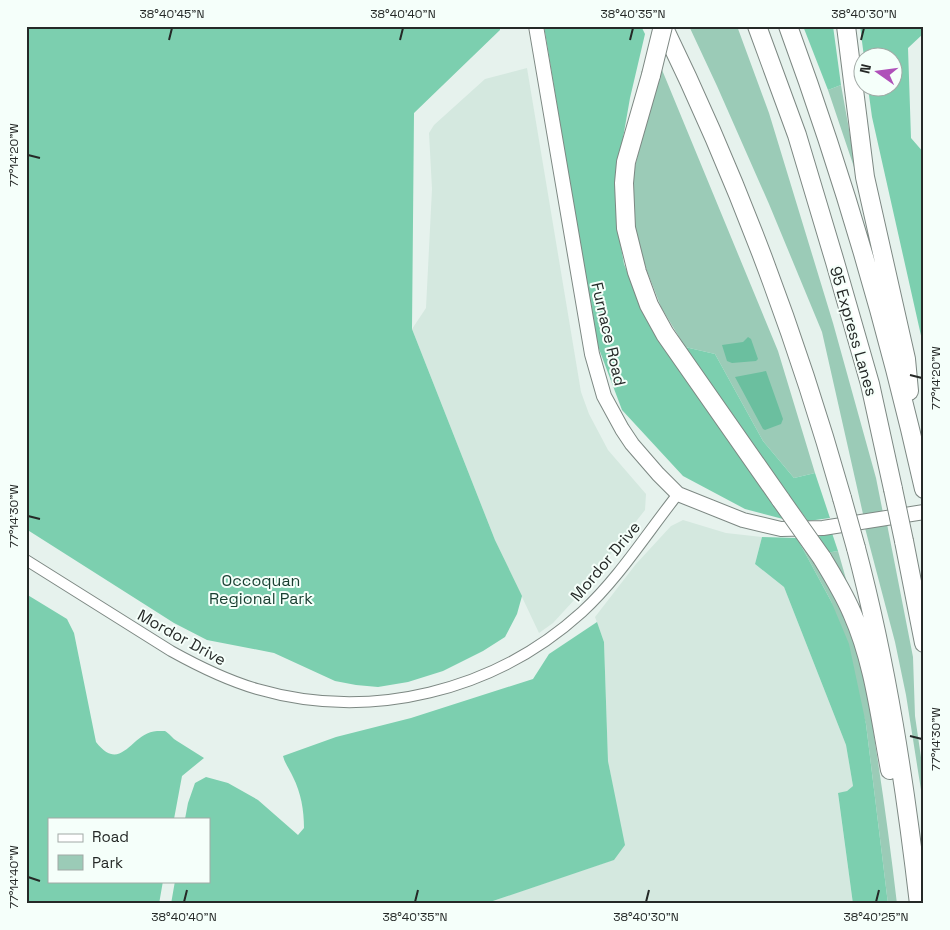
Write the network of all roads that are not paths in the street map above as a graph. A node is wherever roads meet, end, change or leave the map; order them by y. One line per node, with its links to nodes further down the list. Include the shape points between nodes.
1 (536, 26): 8 (main road, Furnace Road, via 598,379 612,413 627,437)
2 (663, 26): 12 (highway, bridge, via 720,150 765,261 823,429 856,548 886,678); 12 (highway, bridge, via 626,162 626,228 636,272 665,334 822,558 845,598 864,644 890,771)
3 (757, 26): 11 (highway, 95 Express Lanes, bridge, via 797,136 870,384)
4 (788, 26): 6 (highway, via 857,236)
5 (846, 26): 6 (highway, via 865,177 906,359)
6 (913, 444): 7 (highway)
7 (923, 486)
8 (678, 494): 9 (main road, Furnace Road, via 744,520 781,529 823,528); 10 (street, Mordor Drive, via 600,594 538,646 508,664 465,682 434,692 377,702 296,698 257,690 227,679 171,651)
9 (924, 512)
10 (26, 560)
11 (924, 644)
12 (914, 858): 13 (highway)
13 (919, 904)

